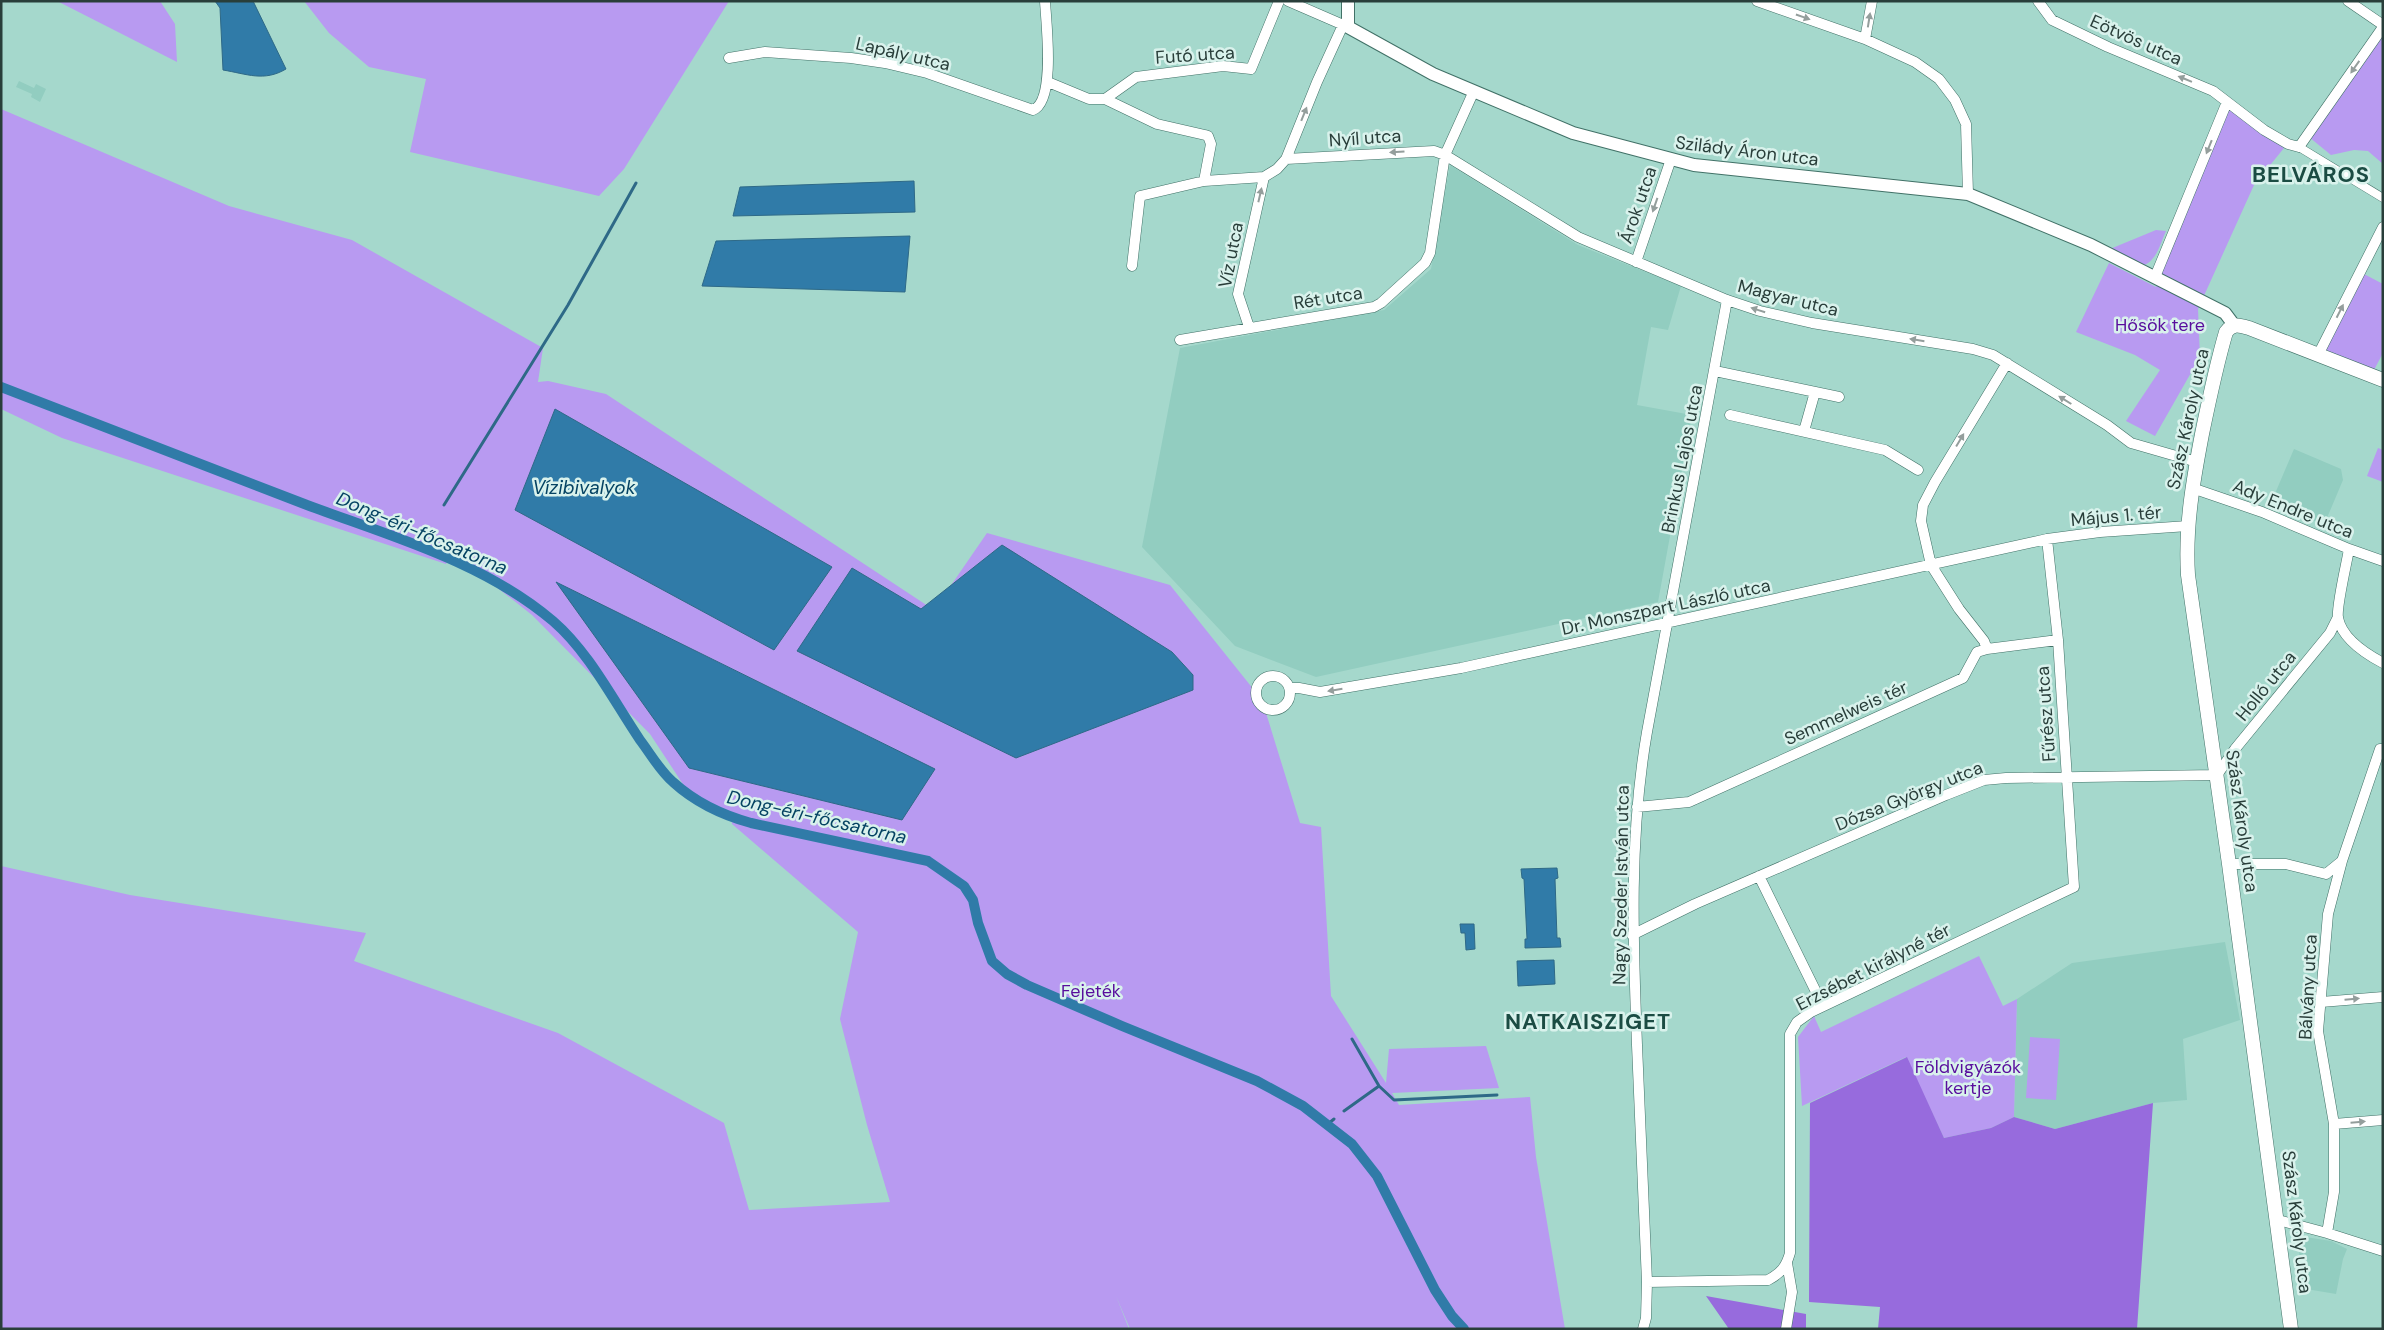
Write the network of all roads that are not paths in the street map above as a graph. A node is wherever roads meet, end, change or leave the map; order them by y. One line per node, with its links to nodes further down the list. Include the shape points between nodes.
1 (1046, 1): 14 (street)
2 (1279, 1): 16 (street, Futó utca, via 1251,69 1223,66 1136,77)
3 (1288, 1): 10 (street, Szilády Áron utca)
4 (1348, 1): 10 (street)
5 (1757, 1): 9 (street)
6 (1872, 1): 12 (street, one-way to 6)
7 (2038, 1): 17 (street, Eötvös utca, one-way to 7, via 2213,91 2052,20)
8 (2348, 1): 11 (street)
9 (1783, 6): 12 (street, one-way to 12)
10 (1345, 26): 15 (street, Szilády Áron utca); 20 (street, one-way to 10, via 1317,82)
11 (2383, 26): 18 (street, one-way to 18)
12 (1865, 39): 24 (street, via 1928,70 1955,100 1966,124)
13 (729, 58): 14 (street, Lapály utca, via 764,52 885,63 927,73 1029,110 1040,104)
14 (1048, 82): 16 (street, via 1089,99)
15 (1474, 93): 19 (street); 21 (street, Szilády Áron utca, via 1573,134)
16 (1105, 99): 23 (street, via 1157,124 1208,136 1211,144)
17 (2227, 102): 18 (street, via 2264,130); 29 (street, one-way to 29)
18 (2299, 147): 25 (street)
19 (1445, 155): 20 (street, Nyíl utca, one-way to 20, via 1428,150); 27 (street, Magyar utca, via 1578,237); 32 (street, Rét utca, via 1430,253 1425,263 1374,307)
20 (1286, 159): 22 (street)
21 (1671, 159): 24 (street, Szilády Áron utca, via 1694,165); 27 (street, Árok utca, one-way to 27)
22 (1264, 177): 23 (street); 32 (street, Víz utca, one-way to 22, via 1238,294)
23 (1204, 181): 28 (street, via 1140,196)
24 (1968, 194): 29 (street, Szilády Áron utca, via 2091,245)
25 (2383, 198)
26 (2383, 227): 34 (street, one-way to 26)
27 (1636, 262): 30 (street, Magyar utca)
28 (1132, 266)
29 (2155, 278): 31 (street, via 2225,313)
30 (1727, 300): 35 (street, Magyar utca, one-way to 30, via 1973,349 1812,323); 36 (street, Brinkus Lajos utca)
31 (2234, 325): 34 (main road); 42 (main road, Szász Károly utca, via 2226,332 2223,341)
32 (1249, 327): 33 (street)
33 (1180, 340)
34 (2318, 355): 37 (main road)
35 (2006, 363): 42 (street, Magyar utca, one-way to 35, via 2137,445); 49 (street, one-way to 35, via 1920,521 1922,506)
36 (1715, 371): 38 (street); 51 (street, Brinkus Lajos utca)
37 (2383, 380)
38 (1815, 392): 39 (street); 41 (street)
39 (1839, 397)
40 (1730, 415): 41 (street)
41 (1804, 431): 43 (street, via 1885,450)
42 (2197, 462): 44 (main road, Szász Károly utca)
43 (1918, 470)
44 (2192, 488): 45 (main road, Szász Károly utca); 47 (street, Ady Endre utca, via 2262,512)
45 (2188, 526): 46 (street, Május 1. tér); 57 (main road, Szász Károly utca, via 2188,575)
46 (2047, 539): 49 (street, Dr. Monszpart László utca); 52 (street, Fűrész utca)
47 (2349, 549): 48 (street, Ady Endre utca); 50 (street)
48 (2383, 561)
49 (1931, 565): 51 (street, Dr. Monszpart László utca); 53 (street)
50 (2338, 617): 54 (street, via 2345,633 2367,654); 57 (street, Holló utca, via 2330,633)
51 (1667, 623): 55 (street, Dr. Monszpart László utca, one-way to 55, via 1372,684 1320,692); 59 (street, Nagy Szeder István utca)
52 (2058, 640): 53 (street); 58 (street, Fűrész utca)
53 (1987, 649): 59 (street, Semmelweis tér, via 1977,652 1963,678 1864,724 1689,802)
54 (2383, 663)
55 (1290, 688)
56 (2382, 749): 60 (street, Bálvány utca)
57 (2217, 775): 58 (street, Dózsa György utca); 61 (main road, Szász Károly utca)
58 (2066, 776): 62 (street, Dózsa György utca, via 1984,780); 63 (street, Fűrész utca)
59 (1637, 807): 64 (street, Nagy Szeder István utca)
60 (2342, 861): 61 (street, via 2326,874 2286,864); 66 (street, Bálvány utca, via 2328,914)
61 (2229, 864): 70 (main road, Szász Károly utca)
62 (1759, 876): 64 (street, Dózsa György utca); 67 (street)
63 (2074, 887): 67 (street, Erzsébet királyné tér)
64 (1632, 935): 74 (street, Nagy Szeder István utca)
65 (2383, 997): 66 (street, one-way to 65)
66 (2321, 1002): 69 (street, Bálvány utca, via 2318,1031)
67 (1823, 1006): 73 (street, Erzsébet királyné tér, via 1797,1022 1790,1034 1790,1245)
68 (2383, 1120): 69 (street, one-way to 68)
69 (2334, 1124): 71 (street, Bálvány utca, via 2334,1192)
70 (2278, 1220): 71 (street); 77 (main road, Szász Károly utca)
71 (2327, 1232): 72 (street)
72 (2383, 1251)
73 (1787, 1263): 74 (street, via 1780,1274 1768,1280); 76 (street, Erzsébet királyné tér, via 1792,1292)
74 (1648, 1282): 75 (street, Nagy Szeder István utca)
75 (1643, 1329)
76 (1786, 1329)
77 (2291, 1329)

